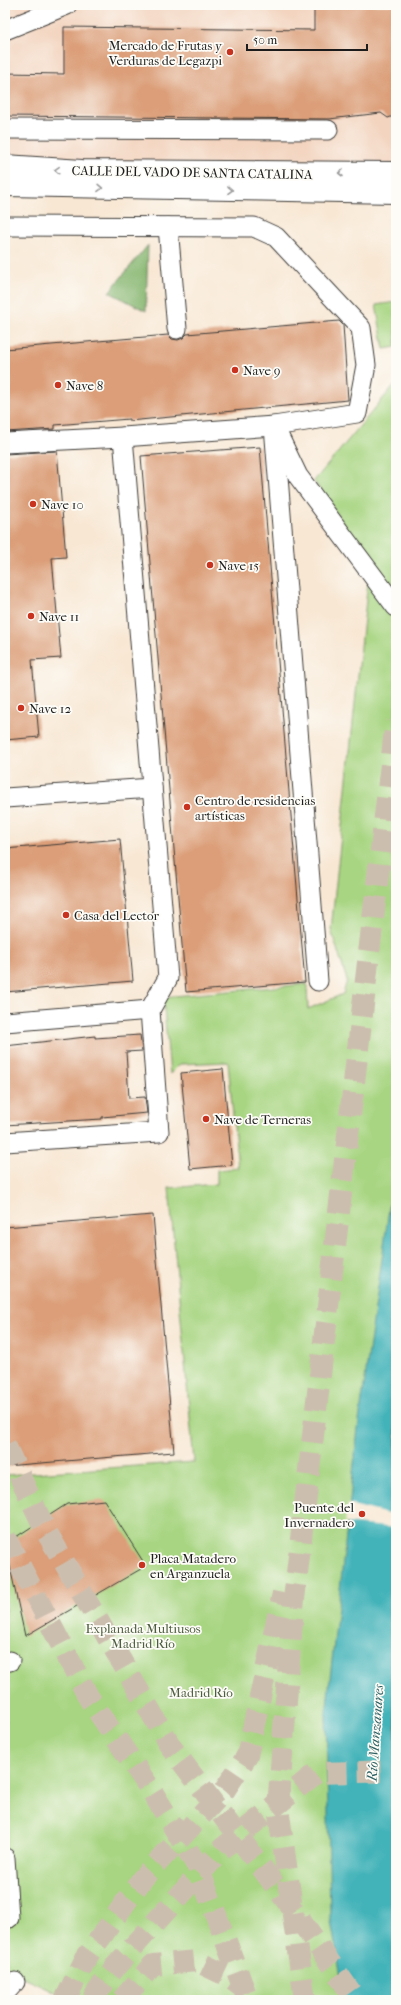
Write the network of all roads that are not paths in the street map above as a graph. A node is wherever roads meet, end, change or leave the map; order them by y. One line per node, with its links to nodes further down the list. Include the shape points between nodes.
1 (67, 5): 2 (street)
2 (5, 30)
3 (5, 129): 4 (street)
4 (328, 130)
5 (5, 166): 6 (main road, CALLE DEL VADO DE SANTA CATALINA, one-way to 5)
6 (388, 183): 7 (main road, CALLE DEL VADO DE SANTA CATALINA, one-way to 6)
7 (5, 185)
8 (5, 226): 9 (street)
9 (168, 227): 10 (street); 11 (street, via 254,227 276,237 361,328 366,365 358,413)
10 (177, 329)
11 (274, 426): 12 (street); 14 (street, via 298,476); 17 (street)
12 (123, 437): 13 (street); 15 (street)
13 (5, 443)
14 (396, 607)
15 (152, 788): 16 (street); 18 (street, via 168,978)
16 (5, 798)
17 (318, 982)
18 (150, 1010): 19 (street); 20 (street, via 159,1132)
19 (5, 1022)
20 (5, 1142)
21 (5, 1858): 22 (street, via 9,1918)
22 (5, 1918)

